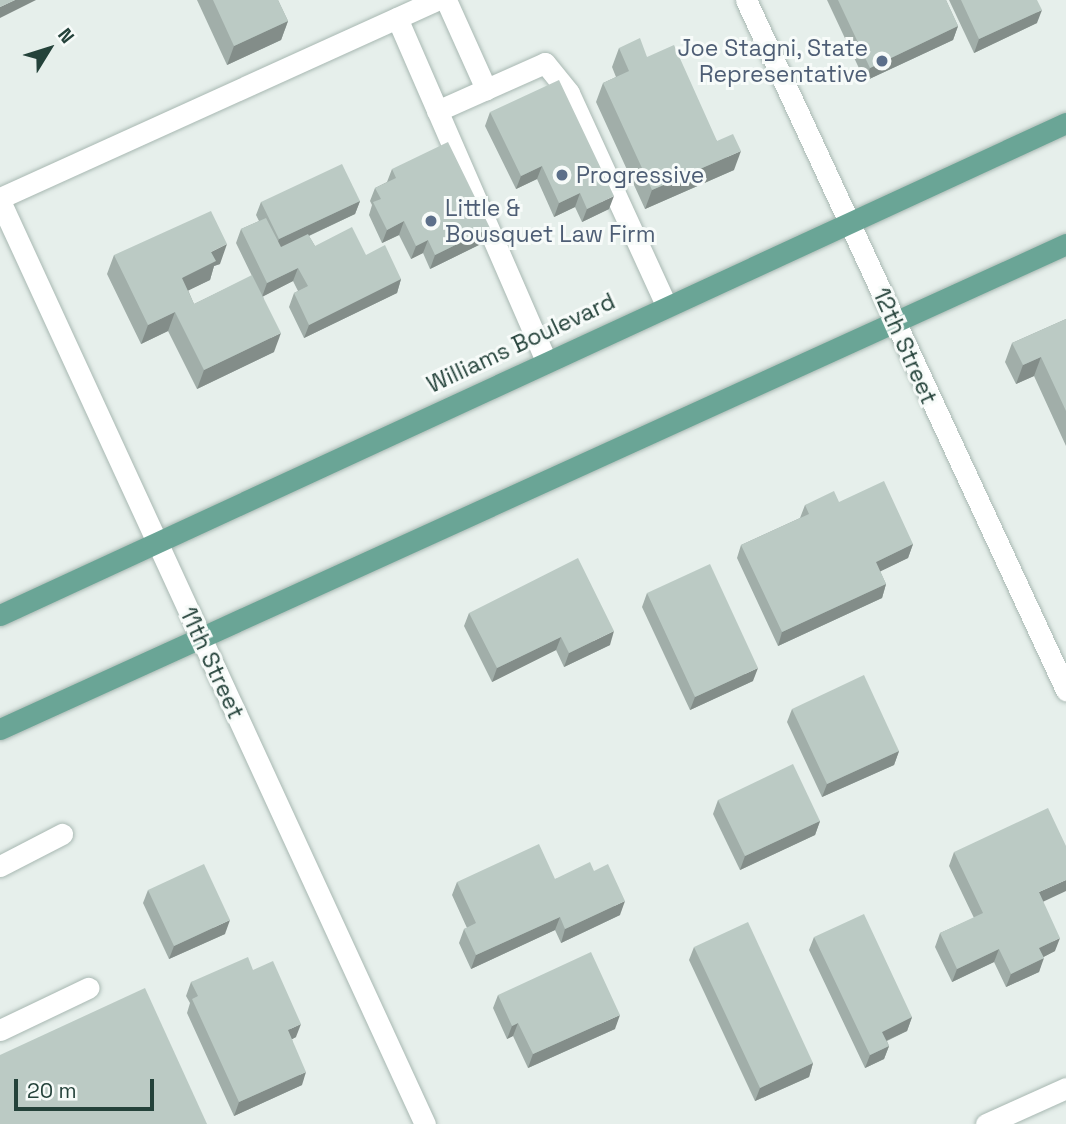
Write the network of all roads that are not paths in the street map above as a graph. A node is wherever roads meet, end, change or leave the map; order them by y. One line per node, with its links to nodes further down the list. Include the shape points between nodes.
1 (436, 0): 4 (street)
2 (446, 0): 5 (street)
3 (746, 0): 9 (street, 12th Street)
4 (397, 18): 6 (street); 8 (street)
5 (486, 89): 6 (street); 11 (street, via 545,63 569,93)
6 (437, 111): 13 (street)
7 (1066, 123): 9 (main road, Williams Boulevard)
8 (0, 200): 14 (street, 11th Street)
9 (851, 218): 11 (main road, Williams Boulevard); 12 (street, 12th Street)
10 (1066, 244): 12 (main road)
11 (666, 304): 13 (main road, Williams Boulevard)
12 (892, 323): 16 (main road); 17 (street, 12th Street)
13 (546, 361): 14 (main road, Williams Boulevard)
14 (158, 543): 15 (main road, Williams Boulevard); 16 (street, 11th Street)
15 (0, 615)
16 (201, 638): 18 (main road); 24 (street, 11th Street)
17 (1066, 690)
18 (0, 729)
19 (62, 834): 20 (street)
20 (0, 866)
21 (88, 989): 22 (street)
22 (0, 1030)
23 (1066, 1088): 25 (street)
24 (425, 1124)
25 (986, 1124)

